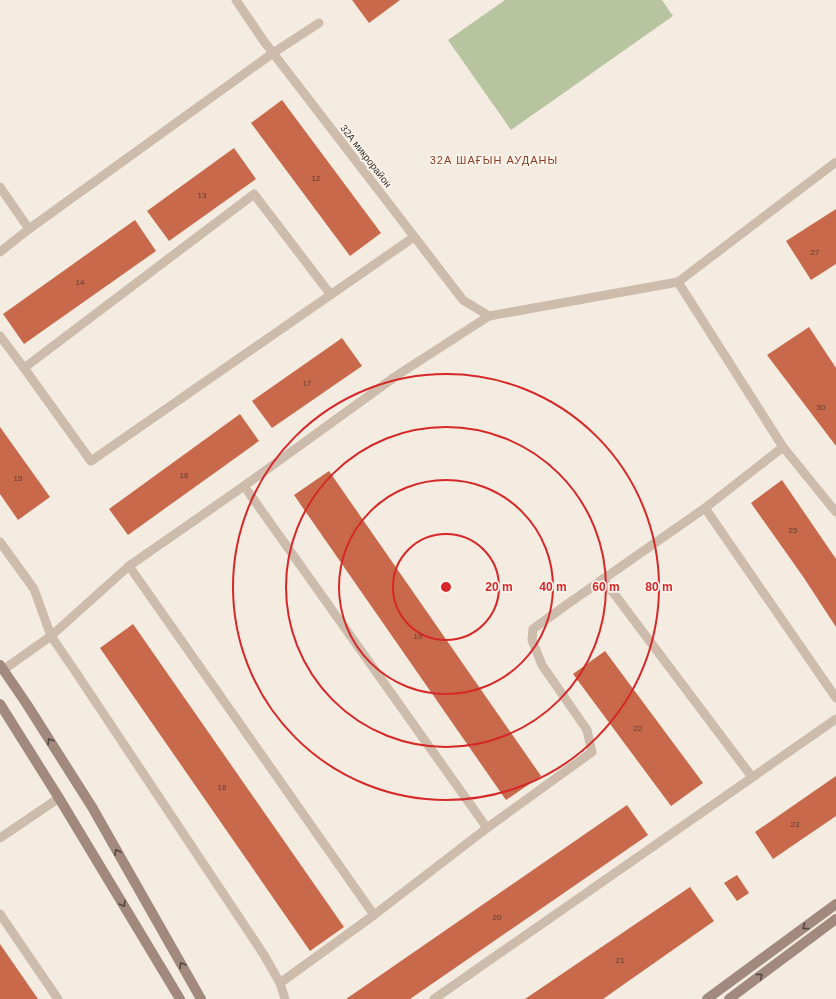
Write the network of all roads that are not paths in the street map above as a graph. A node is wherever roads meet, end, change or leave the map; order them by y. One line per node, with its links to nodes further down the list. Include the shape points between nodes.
1 (236, 0): 3 (lane, 32А микрорайон)
2 (320, 23): 3 (lane)
3 (273, 53): 6 (lane); 7 (lane, 32А микрорайон)
4 (836, 162): 9 (lane)
5 (0, 187): 6 (lane)
6 (29, 229): 8 (lane)
7 (414, 237): 10 (lane); 11 (lane, 32А микрорайон, via 463,300)
8 (0, 252)
9 (678, 282): 11 (lane); 14 (lane)
10 (331, 295): 13 (lane, via 91,461); 13 (lane, via 254,194)
11 (489, 316): 15 (lane, via 396,376)
12 (0, 336): 13 (lane)
13 (24, 368)
14 (783, 447): 16 (lane); 17 (lane)
15 (244, 486): 19 (lane); 28 (lane)
16 (705, 508): 20 (lane); 23 (lane)
17 (836, 512)
18 (0, 542): 21 (lane, via 34,589)
19 (129, 566): 21 (lane); 32 (lane)
20 (603, 579): 26 (lane); 28 (lane, via 533,629 532,640 542,665 587,730 592,752)
21 (51, 636): 22 (lane); 34 (lane, via 264,955)
22 (2, 667): 37 (main road, one-way to 22, via 92,807)
23 (836, 698)
24 (0, 704): 27 (main road)
25 (836, 718): 26 (lane)
26 (752, 777): 39 (lane)
27 (59, 798): 29 (lane); 36 (main road, one-way to 36)
28 (487, 828): 32 (lane)
29 (0, 838)
30 (836, 904): 40 (main road, one-way to 40)
31 (0, 914): 35 (lane)
32 (374, 915): 34 (lane)
33 (836, 919): 41 (main road, one-way to 33)
34 (280, 983): 38 (lane)
35 (58, 999)
36 (180, 999)
37 (201, 999)
38 (285, 999)
39 (434, 999)
40 (707, 999)
41 (729, 999)

